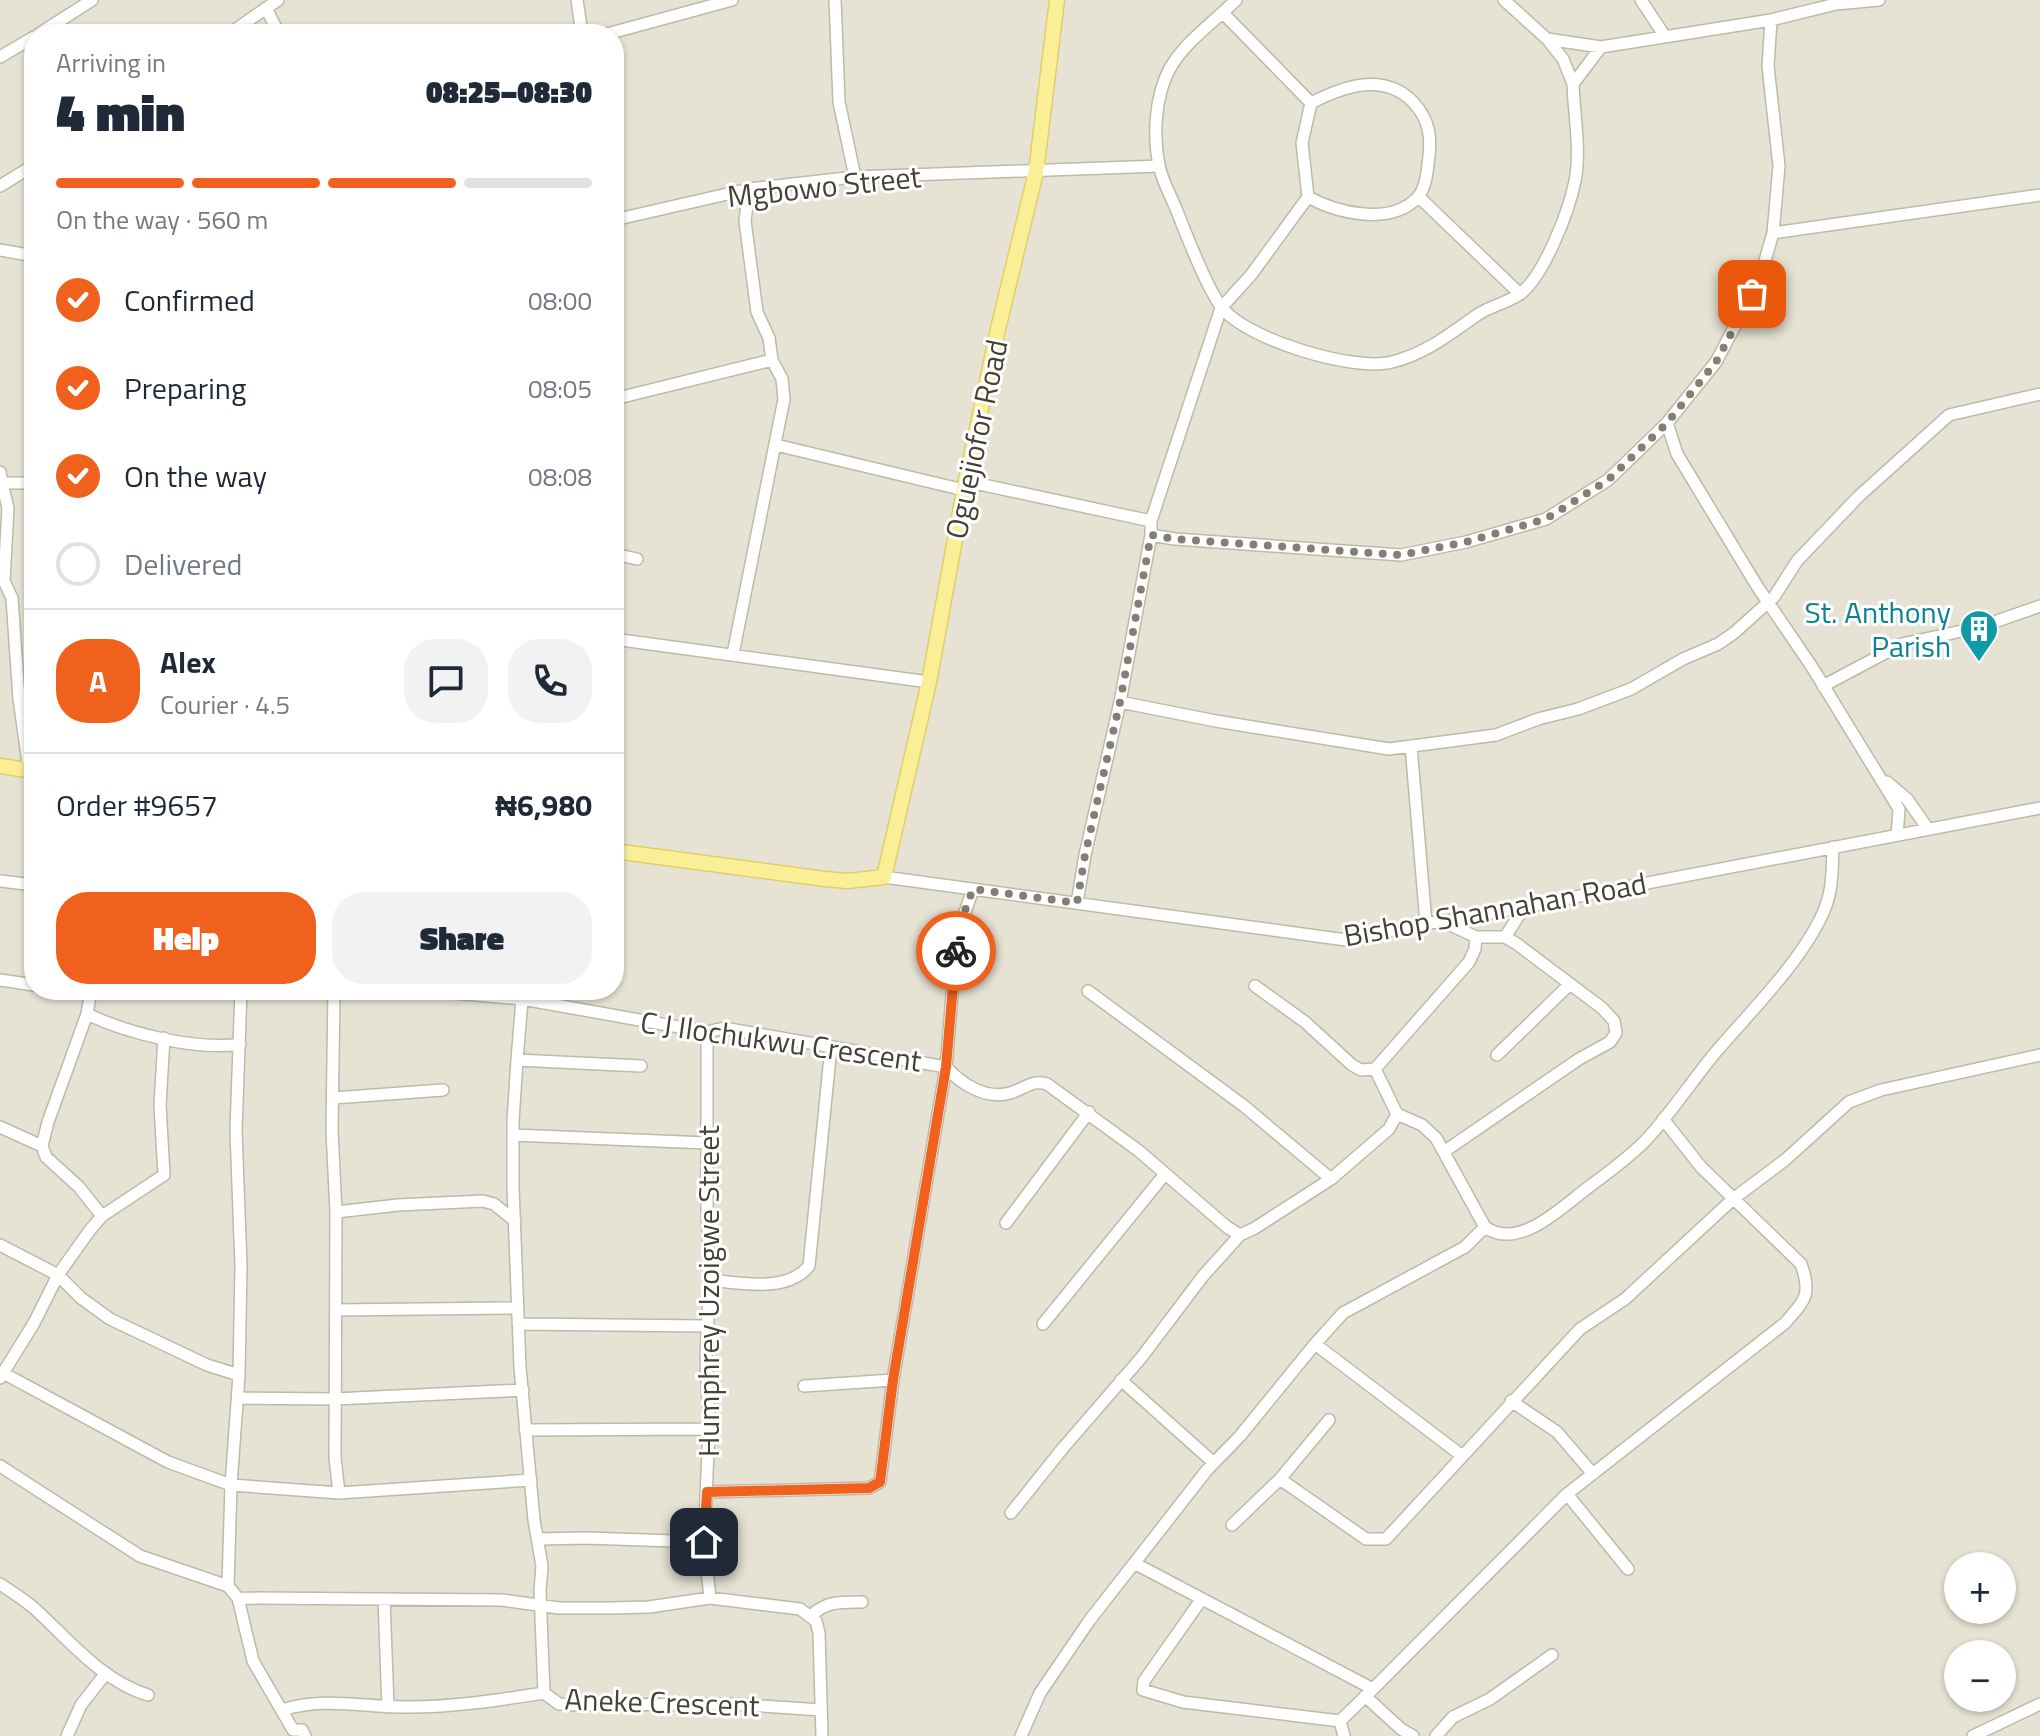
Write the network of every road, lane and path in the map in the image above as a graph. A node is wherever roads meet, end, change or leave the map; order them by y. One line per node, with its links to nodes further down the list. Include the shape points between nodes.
1 (92, 0): 15 (street)
2 (278, 0): 12 (street)
3 (577, 0): 18 (street)
4 (732, 0): 19 (street)
5 (835, 0): 30 (street, via 839,102)
6 (1057, 0): 29 (main road, Oguejiofor Road)
7 (1236, 0): 13 (street)
8 (1504, 0): 21 (street)
9 (1641, 0): 20 (street)
10 (1879, 0): 11 (street)
11 (1835, 2): 14 (street)
12 (266, 8): 16 (street); 17 (street)
13 (1223, 13): 26 (street); 27 (street, via 1185,47 1168,71 1157,119)
14 (1771, 20): 20 (street); 37 (street, via 1768,66 1779,166)
15 (55, 24)
16 (243, 24)
17 (274, 24)
18 (581, 24)
19 (624, 29)
20 (1664, 35): 23 (street)
21 (1547, 39): 23 (street); 25 (street)
22 (24, 43): 24 (street)
23 (1601, 47): 25 (street)
24 (0, 57)
25 (1573, 84): 40 (street, via 1575,181 1550,253 1539,275)
26 (1311, 103): 34 (street, via 1302,143); 35 (street, via 1366,84 1390,85 1407,96 1424,113 1430,134)
27 (1159, 166): 29 (street, Mgbowo Street); 41 (street)
28 (24, 171): 31 (street)
29 (1036, 172): 30 (street, Mgbowo Street); 49 (main road, Oguejiofor Road)
30 (855, 177): 32 (street, Mgbowo Street)
31 (0, 186)
32 (749, 189): 36 (street, Mgbowo Street); 42 (street, via 745,221 757,312)
33 (2040, 195): 37 (street)
34 (1308, 197): 35 (street, via 1342,211 1381,214); 41 (street)
35 (1419, 197): 40 (street)
36 (624, 218)
37 (1773, 233): 45 (street, via 1760,278 1716,362)
38 (0, 250): 39 (street)
39 (24, 254)
40 (1520, 294): 41 (street, via 1487,308 1420,353 1365,365 1286,345)
41 (1221, 308): 50 (street)
42 (772, 360): 44 (street); 46 (street, via 784,399)
43 (2040, 394): 55 (street, via 1949,415 1858,497 1797,561)
44 (624, 397)
45 (1667, 423): 51 (street, via 1608,480 1546,519 1466,542 1401,555); 55 (street, via 1677,454)
46 (776, 445): 49 (street); 58 (street)
47 (1, 477): 48 (street); 54 (street, via 8,508)
48 (24, 481)
49 (964, 490): 50 (street, via 979,484); 59 (main road, Oguejiofor Road)
50 (1151, 521): 51 (street)
51 (1151, 535): 61 (street)
52 (624, 556): 53 (street)
53 (637, 559)
54 (2, 581): 62 (street, via 12,598)
55 (1769, 603): 60 (street); 63 (street, via 1718,644 1631,689 1496,735)
56 (2040, 606): 60 (street, via 1980,627 1902,644)
57 (624, 640): 58 (street)
58 (733, 654): 59 (street)
59 (929, 682): 72 (main road, Oguejiofor Road)
60 (1823, 686): 66 (street)
61 (1120, 702): 63 (street, via 1350,744); 76 (street)
62 (24, 729)
63 (1411, 746): 79 (street)
64 (0, 766): 65 (main road)
65 (24, 769)
66 (1877, 774): 68 (street, via 1907,799); 69 (street, via 1899,809)
67 (2040, 808): 68 (street, Bishop Shannahan Road)
68 (1928, 829): 69 (street, Bishop Shannahan Road)
69 (1897, 835): 70 (street, Bishop Shannahan Road)
70 (1833, 847): 77 (street, Bishop Shannahan Road); 107 (street, via 1832,888 1822,915 1782,975)
71 (624, 852): 72 (main road, Bishop Shannahan Road, via 825,879)
72 (884, 877): 75 (street, Bishop Shannahan Road)
73 (0, 881): 74 (street)
74 (24, 884)
75 (973, 889): 76 (street, Bishop Shannahan Road); 101 (street, via 957,936)
76 (1077, 899): 79 (street, Bishop Shannahan Road, via 1346,940)
77 (1525, 906): 78 (street, Bishop Shannahan Road); 81 (street)
78 (1443, 922): 79 (street, Bishop Shannahan Road); 80 (street)
79 (1426, 923)
80 (1476, 937): 81 (street); 102 (street, via 1469,962)
81 (1505, 937): 84 (street)
82 (0, 980): 83 (street)
83 (24, 984)
84 (1569, 985): 97 (street); 112 (street, via 1614,1021 1616,1033 1610,1042)
85 (1255, 986): 102 (street, via 1352,1065)
86 (1088, 991): 114 (street, via 1244,1106)
87 (89, 1000): 92 (street)
88 (241, 1000): 95 (street)
89 (334, 1000): 104 (street)
90 (524, 1000): 99 (street, Aneke Crescent)
91 (550, 1000): 93 (street, C J Ilochukwu Crescent)
92 (87, 1014): 94 (street); 111 (street)
93 (707, 1032): 96 (street, C J Ilochukwu Crescent, via 724,1028); 110 (street, Humphrey Uzoigwe Street)
94 (164, 1038): 95 (street, via 222,1047); 117 (street, via 164,1175)
95 (240, 1044): 132 (street)
96 (831, 1047): 101 (street, C J Ilochukwu Crescent); 124 (street, via 809,1266 791,1281)
97 (1497, 1055)
98 (2040, 1055): 115 (street, via 1861,1096)
99 (517, 1060): 100 (street); 109 (street, Aneke Crescent)
100 (641, 1066)
101 (946, 1067): 105 (street, via 957,1080 985,1093 1000,1095 1040,1081); 133 (street)
102 (1375, 1069): 106 (street)
103 (443, 1090): 104 (street)
104 (333, 1098): 116 (street)
105 (1089, 1112): 113 (street); 119 (street)
106 (1397, 1114): 112 (street, via 1422,1125); 114 (street, via 1389,1129)
107 (1663, 1119): 115 (street); 120 (street, via 1608,1175 1558,1213 1506,1234)
108 (0, 1127): 111 (street)
109 (513, 1135): 110 (street); 118 (street, Aneke Crescent)
110 (708, 1143): 124 (street, Humphrey Uzoigwe Street)
111 (42, 1146): 117 (street, via 46,1157)
112 (1445, 1151): 120 (street)
113 (1165, 1174): 121 (street); 128 (street)
114 (1331, 1179): 121 (street)
115 (1733, 1199): 139 (street, via 1625,1299 1580,1329); 146 (street, via 1801,1264 1808,1284 1805,1300 1785,1323)
116 (336, 1212): 118 (street, via 483,1201); 126 (street)
117 (102, 1216): 123 (street)
118 (515, 1221): 125 (street, Aneke Crescent)
119 (1006, 1223)
120 (1485, 1227): 130 (street, via 1465,1247 1343,1313)
121 (1240, 1235): 134 (street)
122 (0, 1245): 123 (street)
123 (58, 1275): 131 (street); 132 (street, via 110,1319)
124 (710, 1280): 129 (street, Humphrey Uzoigwe Street)
125 (518, 1308): 126 (street); 127 (street, Aneke Crescent)
126 (336, 1310): 138 (street)
127 (518, 1324): 129 (street); 136 (street, Aneke Crescent)
128 (1043, 1324)
129 (706, 1326): 141 (street, Humphrey Uzoigwe Street)
130 (1315, 1344): 143 (street); 144 (street)
131 (3, 1368): 149 (street, via 168,1462)
132 (239, 1375): 137 (street)
133 (893, 1380): 135 (street); 150 (street, via 880,1482 869,1488)
134 (1121, 1380): 144 (street); 153 (street)
135 (804, 1386)
136 (523, 1390): 138 (street); 142 (street, Aneke Crescent)
137 (238, 1398): 138 (street); 149 (street)
138 (335, 1399): 151 (street)
139 (1511, 1401): 143 (street); 146 (street, via 1557,1432)
140 (1329, 1420): 147 (street)
141 (709, 1429): 142 (street); 150 (street, Humphrey Uzoigwe Street)
142 (525, 1430): 148 (street, Aneke Crescent)
143 (1461, 1455): 147 (street, via 1386,1539 1375,1541)
144 (1214, 1463): 157 (street)
145 (0, 1466): 160 (street, via 140,1556)
146 (1593, 1474): 152 (street)
147 (1280, 1479): 154 (street)
148 (531, 1480): 151 (street); 155 (street, Aneke Crescent)
149 (231, 1485): 151 (street); 160 (street)
150 (707, 1492): 156 (street, Humphrey Uzoigwe Street)
151 (339, 1493)
152 (1567, 1494): 158 (street); 171 (street)
153 (1011, 1513)
154 (1232, 1525)
155 (539, 1539): 156 (street); 166 (street, Aneke Crescent)
156 (704, 1542): 162 (street, Humphrey Uzoigwe Street)
157 (1134, 1563): 164 (street); 182 (street, via 1064,1656)
158 (1628, 1569)
159 (0, 1584): 169 (street)
160 (228, 1586): 161 (street)
161 (238, 1598): 163 (street); 175 (street, via 253,1661)
162 (710, 1598): 166 (street, via 649,1607); 167 (street, via 800,1609)
163 (384, 1599): 166 (street); 174 (street)
164 (1201, 1600): 171 (street); 177 (street, via 1144,1681 1143,1690 1183,1702)
165 (862, 1602): 167 (street, via 820,1606)
166 (541, 1605): 170 (street, Aneke Crescent)
167 (811, 1616): 176 (street, via 819,1633)
168 (1552, 1655): 185 (street, via 1490,1699 1453,1717)
169 (106, 1673): 172 (street); 179 (street, via 81,1705)
170 (544, 1693): 174 (street, via 477,1704); 176 (street, Aneke Crescent, via 559,1704 734,1704)
171 (1369, 1693): 177 (street); 184 (street)
172 (148, 1695)
173 (2040, 1704): 186 (street)
174 (388, 1707): 175 (street, via 314,1702)
175 (282, 1710): 178 (street)
176 (821, 1710): 181 (street)
177 (1340, 1721): 183 (street)
178 (289, 1733): 180 (street, via 302,1730)
179 (67, 1736)
180 (305, 1736)
181 (822, 1736)
182 (1021, 1736)
183 (1344, 1736)
184 (1413, 1736)
185 (1436, 1736)
186 (1973, 1736)

